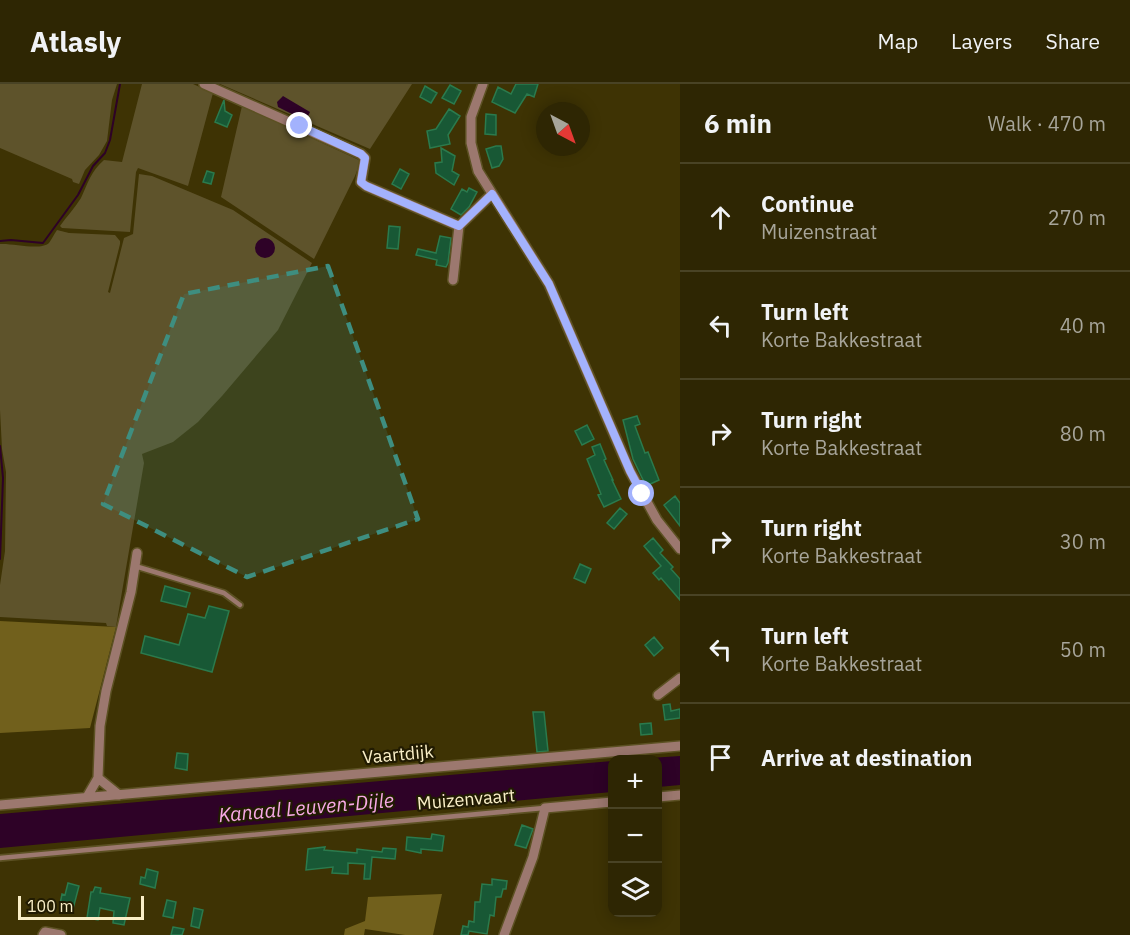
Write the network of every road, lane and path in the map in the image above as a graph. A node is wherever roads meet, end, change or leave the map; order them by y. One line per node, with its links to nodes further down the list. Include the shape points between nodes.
1 (204, 84): 4 (street, via 361,154 365,158 361,182 366,186)
2 (483, 84): 3 (street, via 471,117 471,143 477,171)
3 (492, 194): 4 (street); 6 (street, via 549,284 630,471 657,520)
4 (459, 226): 5 (street)
5 (453, 280)
6 (680, 549)
7 (137, 553): 8 (street)
8 (135, 566): 9 (lane, via 224,593); 13 (street, via 100,726)
9 (240, 605)
10 (680, 678): 11 (street)
11 (658, 695)
12 (680, 746): 14 (street, Vaartdijk)
13 (98, 778): 14 (street); 16 (street)
14 (118, 795): 16 (street, Vaartdijk)
15 (680, 795): 17 (street)
16 (87, 797): 19 (street, Vaartdijk)
17 (662, 797)
18 (608, 801): 20 (street, Muizenvaart)
19 (0, 805)
20 (545, 808): 21 (lane, Muizenvaart); 24 (street, via 533,857)
21 (0, 858)
22 (43, 935): 23 (street)
23 (61, 935)
24 (504, 935)

